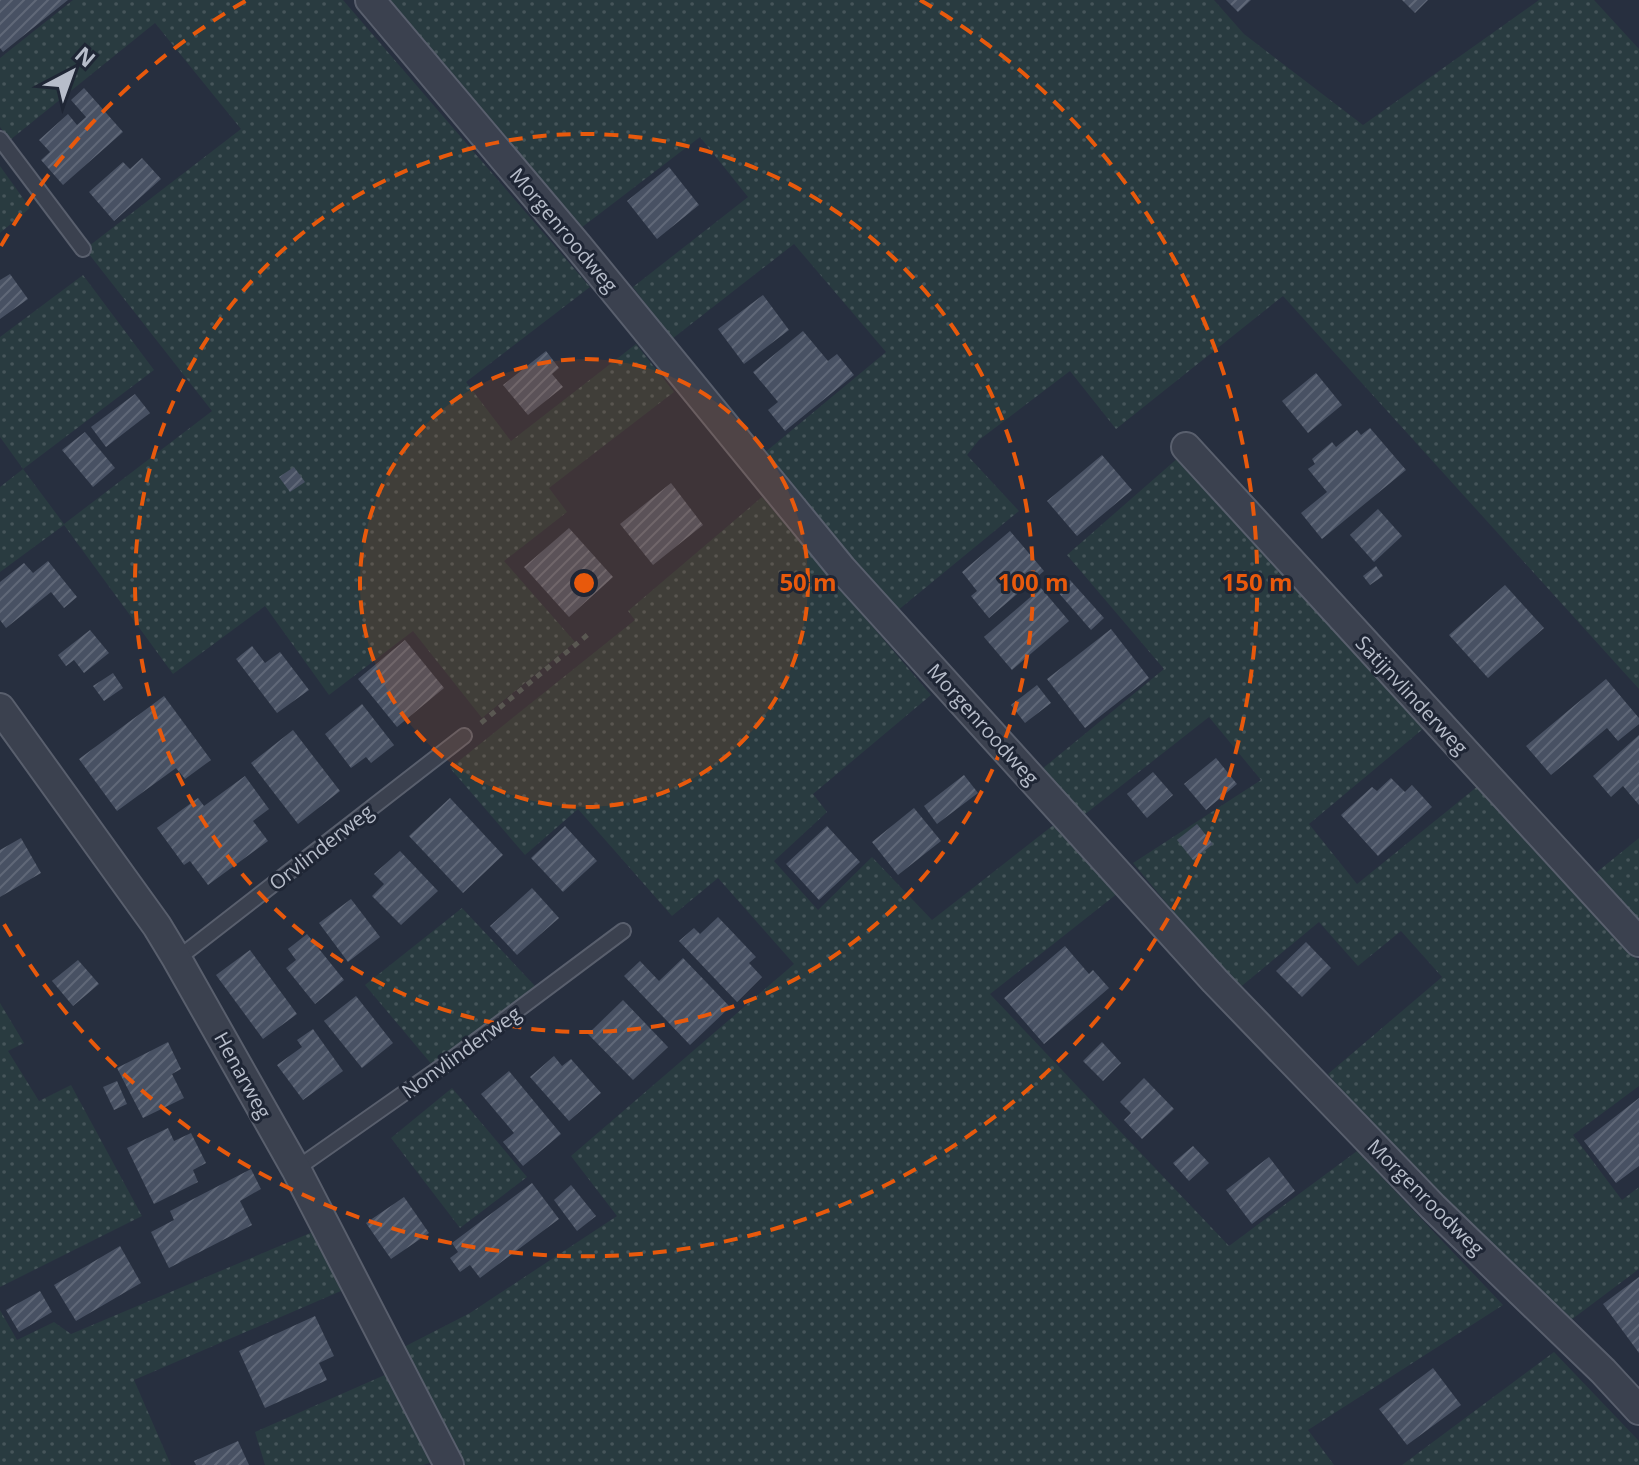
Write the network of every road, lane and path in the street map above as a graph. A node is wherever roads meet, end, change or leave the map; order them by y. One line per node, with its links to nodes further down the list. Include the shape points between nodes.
1 (370, 0): 12 (street, Morgenroodweg, via 853,581 1226,992)
2 (0, 139): 3 (lane)
3 (83, 249)
4 (1186, 447): 9 (street, Satijnvlinderweg)
5 (591, 632): 7 (path)
6 (0, 708): 10 (street, Henarweg)
7 (464, 736): 10 (lane, Orvlinderweg)
8 (623, 931): 11 (lane, Nonvlinderweg)
9 (1639, 942)
10 (177, 959): 11 (street, Henarweg)
11 (296, 1169): 13 (street, Henarweg)
12 (1639, 1410)
13 (449, 1465)

